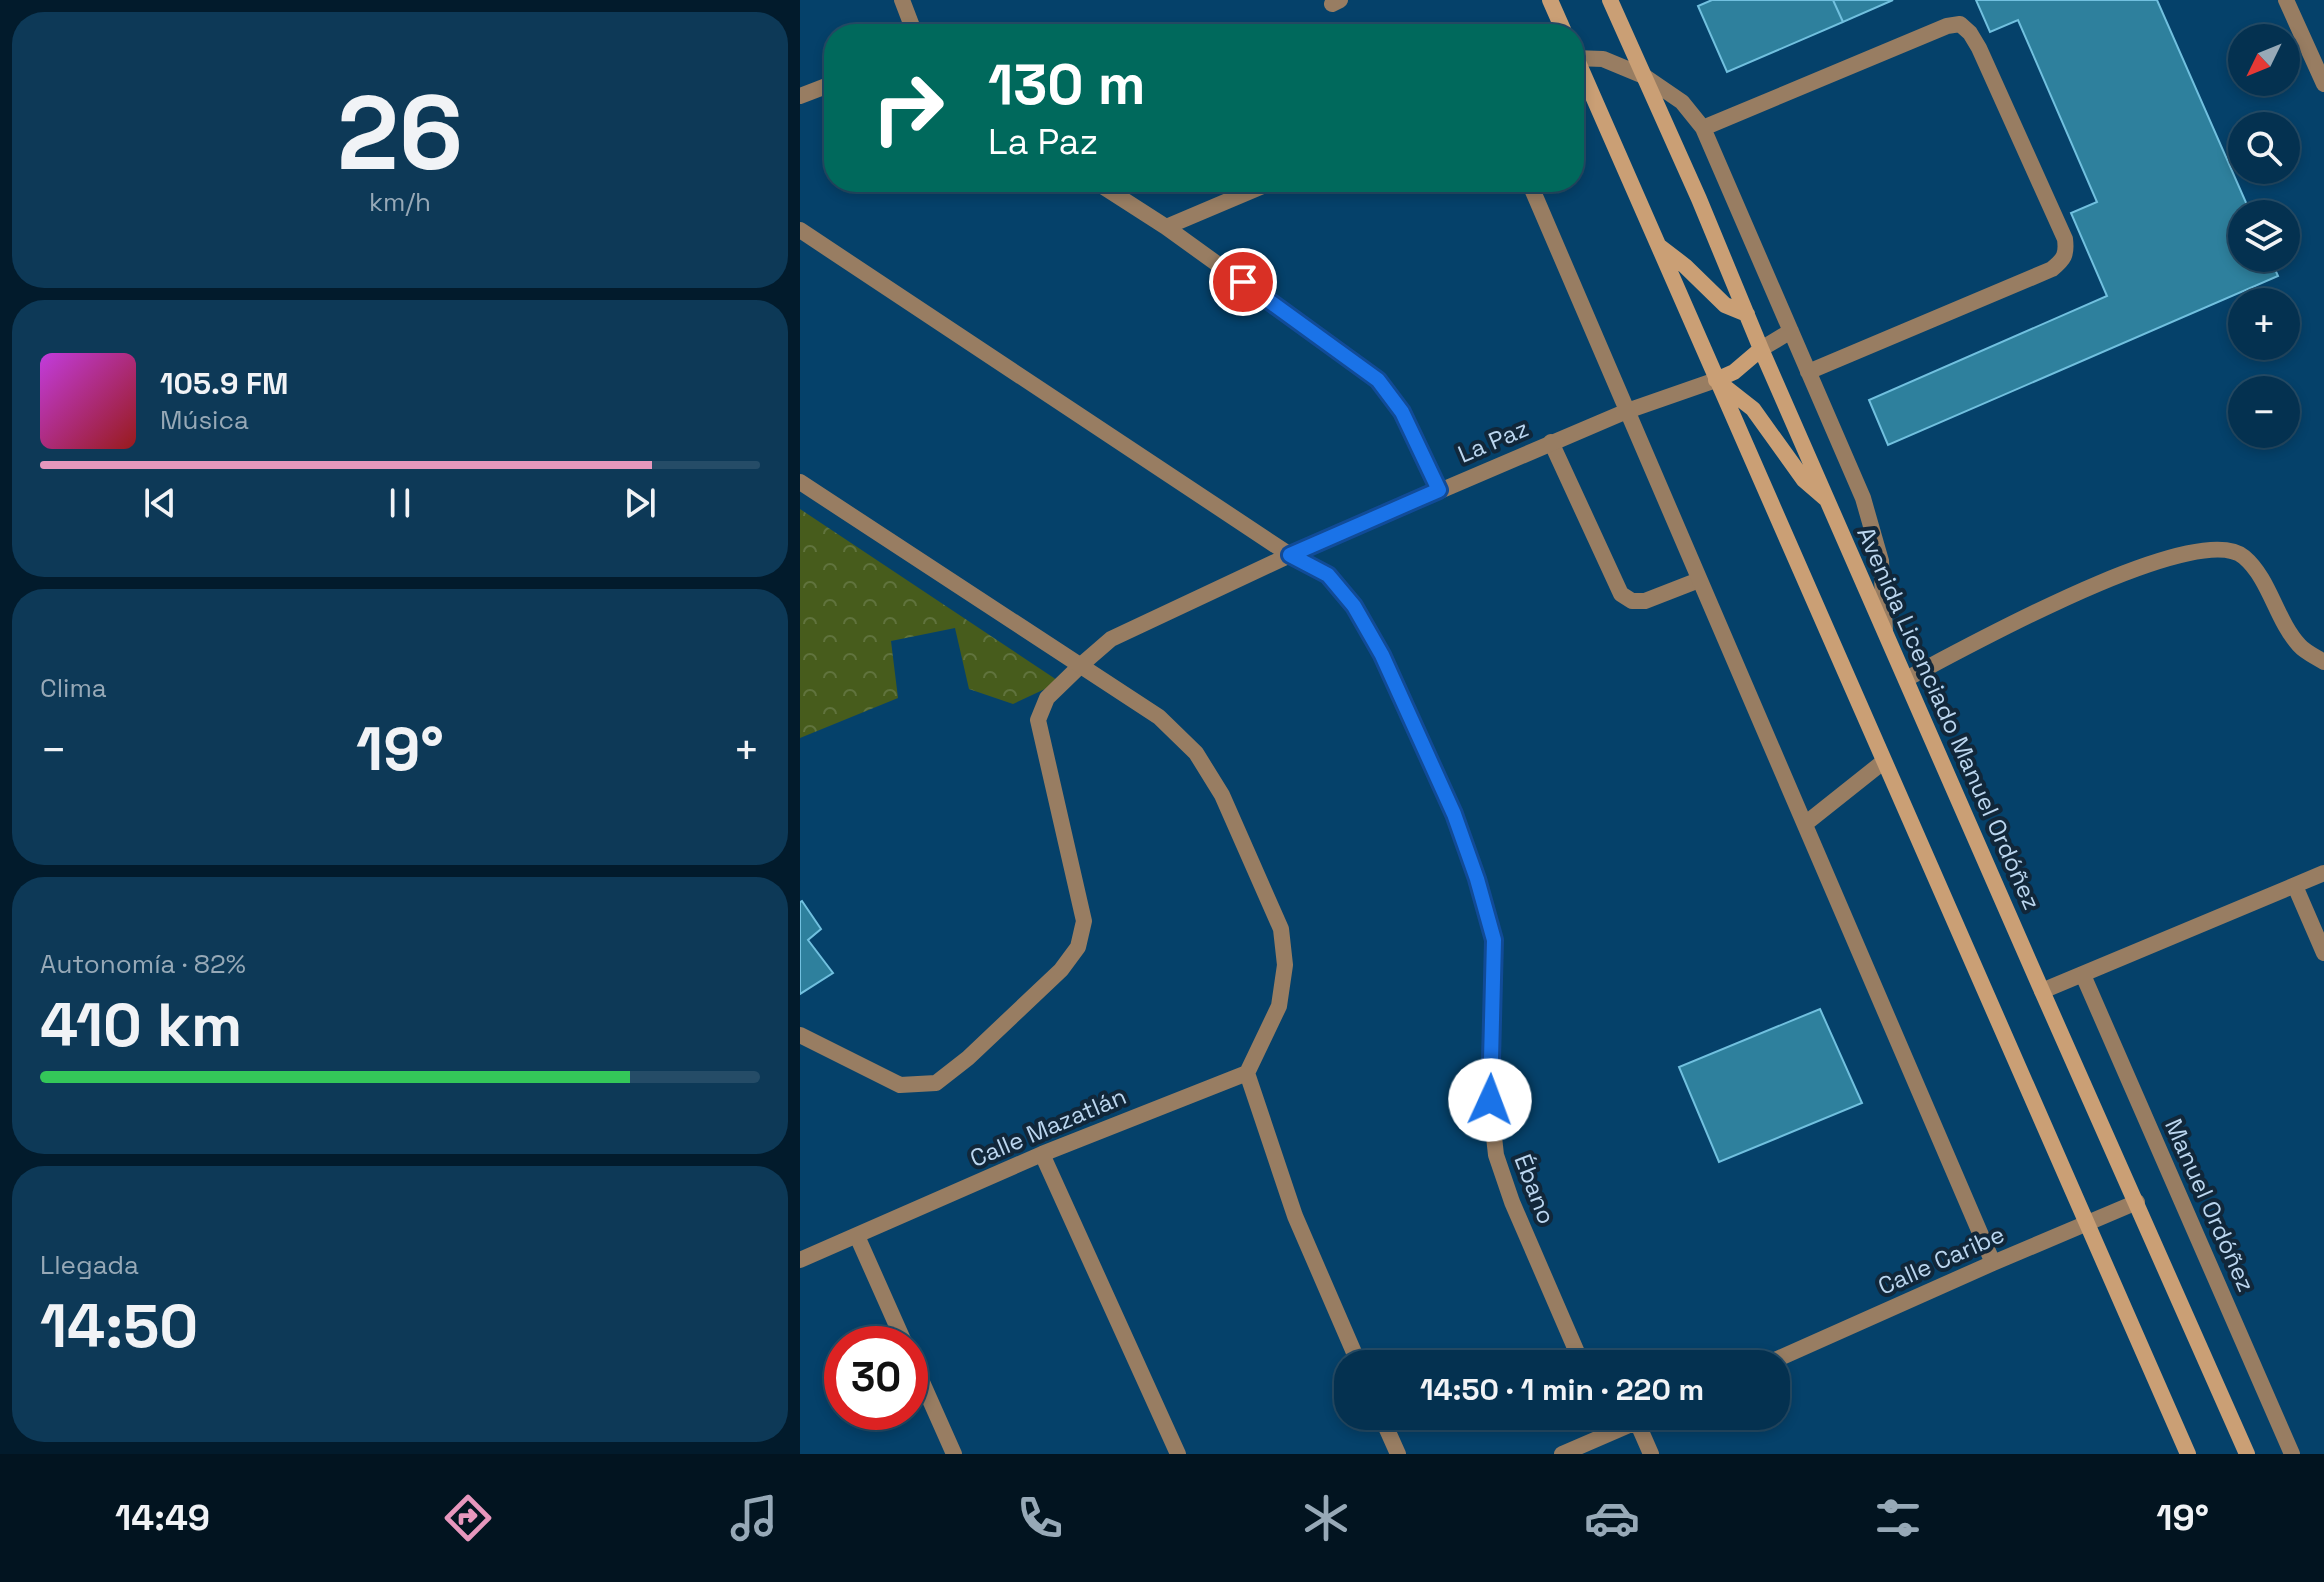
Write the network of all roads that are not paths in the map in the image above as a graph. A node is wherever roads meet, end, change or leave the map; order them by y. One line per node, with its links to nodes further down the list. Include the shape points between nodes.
1 (902, 0): 5 (street)
2 (1550, 0): 6 (main road)
3 (1610, 0): 9 (main road, Avenida Licenciado Manuel Ordóñez)
4 (2286, 0): 10 (street)
5 (911, 24)
6 (1561, 24)
7 (1584, 57): 9 (street)
8 (1584, 76): 19 (main road)
9 (1644, 76): 13 (street, via 1682,102); 20 (main road, Avenida Licenciado Manuel Ordóñez)
10 (2324, 84)
11 (824, 87): 12 (street)
12 (800, 96)
13 (1703, 128): 21 (street); 23 (street, via 1960,24 1979,48 2065,239 2064,258 2052,269)
14 (1112, 192): 17 (street)
15 (1248, 192): 17 (street)
16 (1533, 192): 25 (street)
17 (1166, 227): 28 (street, via 1378,380 1402,412)
18 (800, 230): 30 (street, Ébano)
19 (1658, 245): 20 (main road, via 1725,305); 24 (main road)
20 (1747, 314): 22 (main road, Avenida Licenciado Manuel Ordóñez)
21 (1791, 331): 22 (street); 23 (street)
22 (1761, 349): 24 (main road); 29 (main road, Avenida Licenciado Manuel Ordóñez)
23 (1808, 372): 32 (street, via 1863,498 1881,561)
24 (1716, 380): 25 (street, La Paz); 29 (main road, via 1753,409 1804,480); 36 (main road)
25 (1627, 411): 26 (street, La Paz); 31 (street)
26 (1551, 442): 28 (street, La Paz); 31 (street, via 1621,594 1645,601)
27 (800, 482): 34 (street)
28 (1439, 490): 30 (street, La Paz)
29 (1829, 501): 32 (main road, Avenida Licenciado Manuel Ordóñez)
30 (1290, 555): 34 (street, La Paz, via 1111,639); 53 (street, Ébano, via 1328,575 1354,606 1382,655 1454,814 1494,940 1490,1100 1496,1155)
31 (1699, 580): 37 (street)
32 (1885, 631): 35 (main road, Avenida Licenciado Manuel Ordóñez)
33 (2324, 662): 35 (street, via 2299,646 2242,555 2217,548 2082,588)
34 (1081, 665): 43 (street, La Paz, via 1047,698 1038,720 1084,921 1078,947 1061,970 936,1083 900,1085); 44 (street, via 1159,717 1196,753 1222,795 1281,929 1285,965 1279,1006)
35 (1906, 679): 42 (main road, Avenida Licenciado Manuel Ordóñez)
36 (1883, 762): 37 (street); 47 (main road)
37 (1805, 824): 50 (street)
38 (2324, 873): 39 (street)
39 (2295, 886): 40 (street); 41 (street)
40 (2324, 953)
41 (2083, 975): 42 (street); 66 (street, Manuel Ordóñez)
42 (2042, 991): 46 (main road, Avenida Licenciado Manuel Ordóñez)
43 (800, 1035)
44 (1247, 1073): 45 (street, Calle Mazatlán); 52 (street, via 1295,1216)
45 (1042, 1154): 48 (street, Calle Mazatlán); 60 (street)
46 (2137, 1202): 47 (street, Calle Caribe); 65 (main road, Avenida Licenciado Manuel Ordóñez)
47 (2086, 1224): 50 (street, Calle Caribe); 64 (main road)
48 (857, 1236): 49 (street, Calle Mazatlán); 51 (street)
49 (800, 1260)
50 (1993, 1263): 54 (street, Calle Caribe)
51 (897, 1326)
52 (1353, 1350)
53 (1576, 1350)
54 (1790, 1353)
55 (928, 1396): 59 (street)
56 (1387, 1430): 61 (street)
57 (1599, 1430): 62 (street)
58 (1646, 1430): 63 (street)
59 (954, 1454)
60 (1178, 1454)
61 (1398, 1454)
62 (1562, 1454)
63 (1651, 1454)
64 (2188, 1454)
65 (2247, 1454)
66 (2292, 1454)

